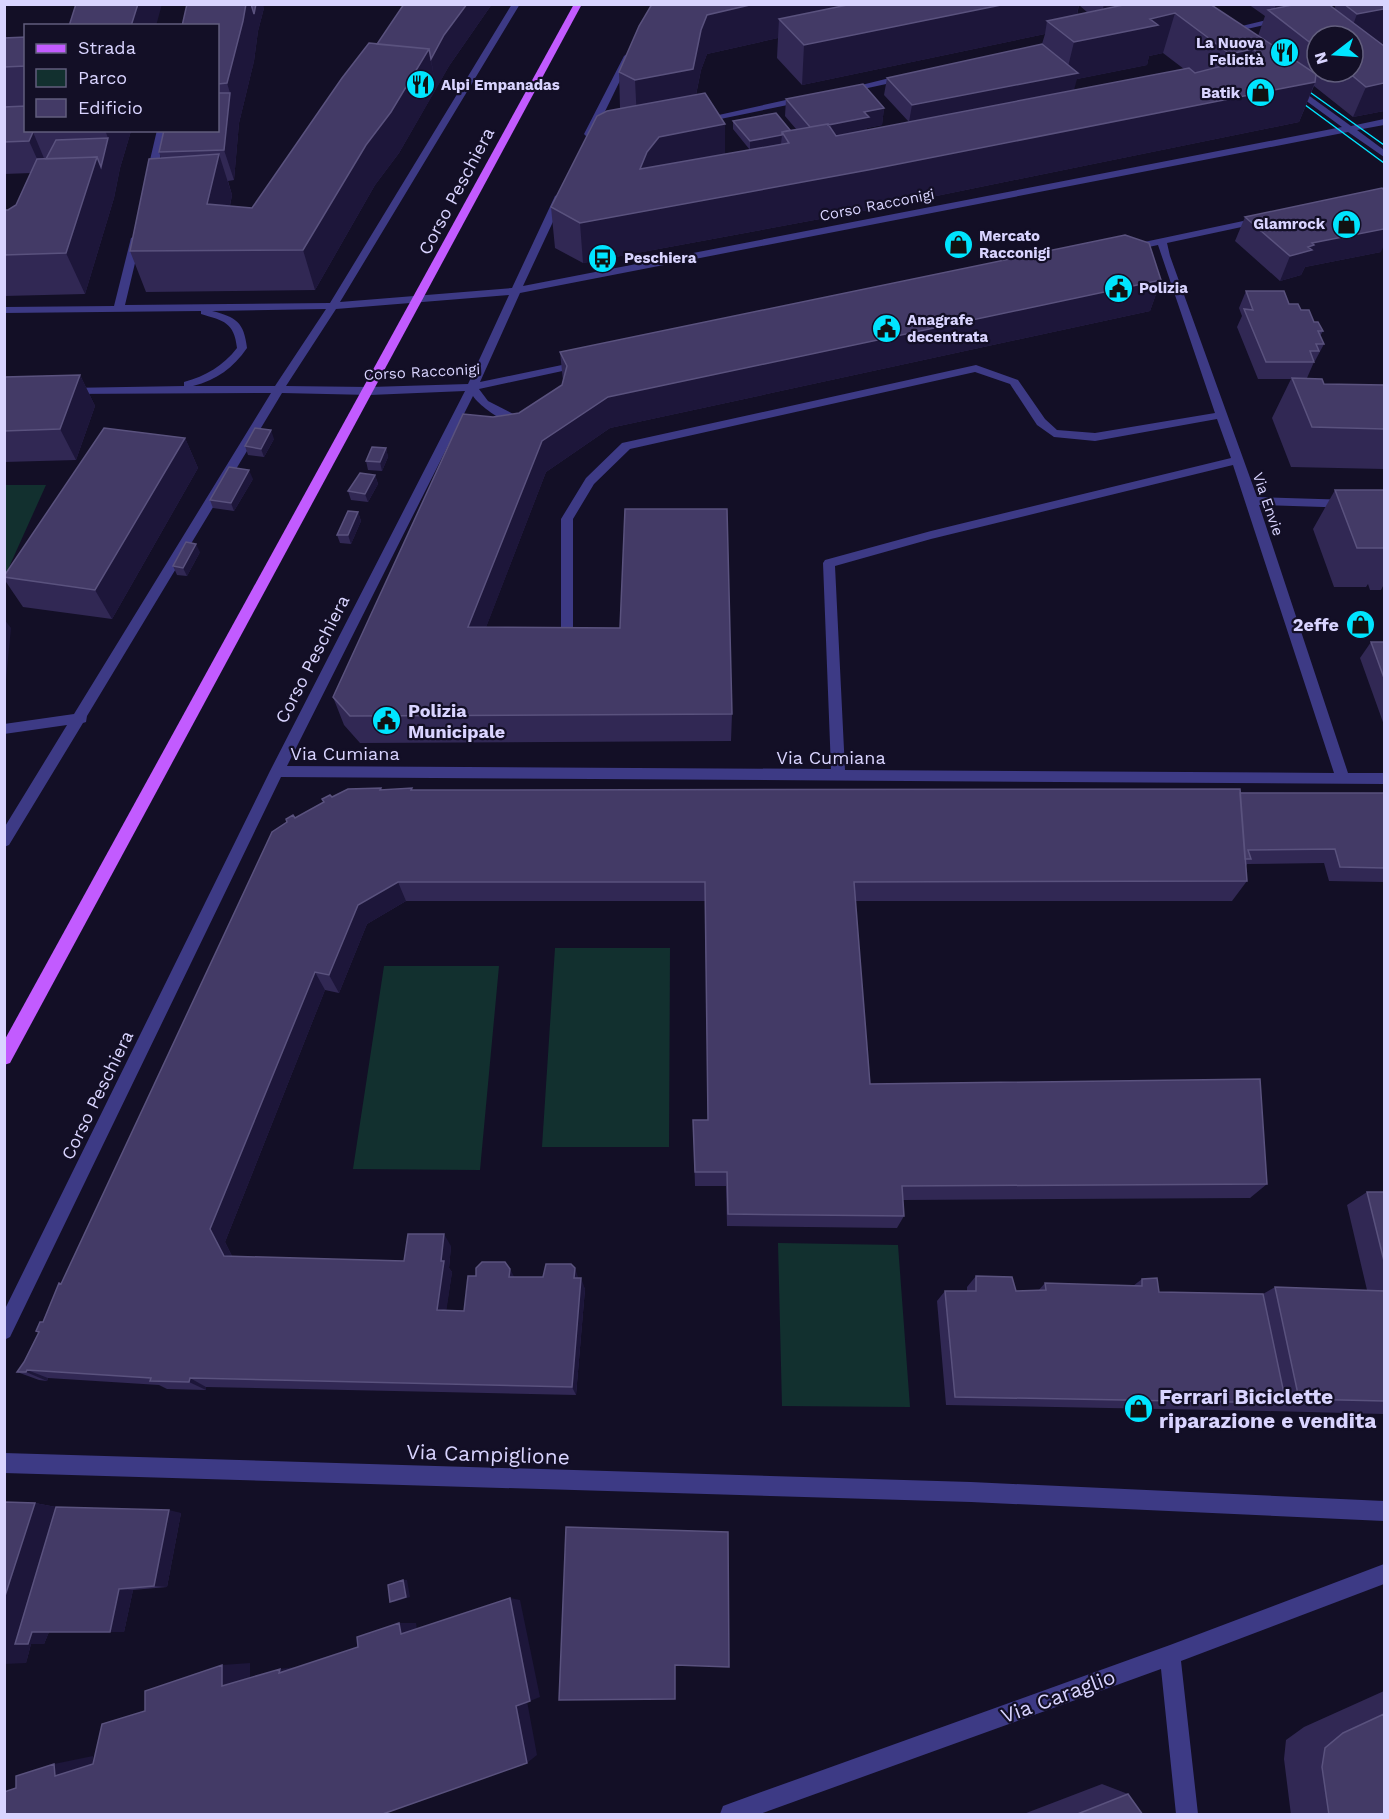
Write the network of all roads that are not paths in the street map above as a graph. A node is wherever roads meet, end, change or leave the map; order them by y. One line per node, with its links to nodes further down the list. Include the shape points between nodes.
1 (516, 4): 24 (street)
2 (578, 4): 23 (main road, Corso Peschiera)
3 (1288, 17): 5 (street, via 1216,33)
4 (636, 40): 14 (street)
5 (1225, 40)
6 (921, 74): 8 (street)
7 (1282, 80): 12 (street)
8 (840, 91)
9 (816, 96): 11 (street)
10 (1384, 122): 12 (street, Corso Racconigi)
11 (688, 123)
12 (1350, 128): 15 (street); 22 (street, Corso Racconigi)
13 (162, 132): 17 (street)
14 (589, 144)
15 (1384, 154)
16 (564, 187): 22 (street, Corso Peschiera)
17 (148, 188)
18 (1274, 217): 20 (street)
19 (140, 223): 25 (street)
20 (1162, 241): 21 (street); 34 (street, Via Envie)
21 (1116, 251)
22 (516, 291): 23 (street, Corso Racconigi); 29 (street, Corso Peschiera)
23 (419, 300): 24 (street, Corso Racconigi); 32 (main road, Corso Peschiera)
24 (333, 306): 26 (street, Corso Racconigi); 31 (street)
25 (119, 308): 26 (street, Corso Racconigi); 27 (street, Corso Racconigi)
26 (192, 308): 30 (street, Corso Racconigi, via 227,318 240,331 242,348 231,363 210,378)
27 (4, 310)
28 (589, 362): 29 (street, Corso Racconigi)
29 (472, 387): 32 (street, Corso Racconigi); 35 (street, via 484,404); 42 (street, Corso Peschiera)
30 (161, 390): 31 (street, Corso Racconigi); 33 (street, Corso Racconigi)
31 (278, 390): 32 (street, Corso Racconigi); 40 (street)
32 (370, 391): 47 (main road, Corso Peschiera)
33 (49, 392)
34 (1222, 416): 36 (street, Via Envie); 39 (street, via 1095,437 1054,433 1041,422 1014,382 976,368 626,446 590,481 567,519)
35 (531, 428)
36 (1237, 460): 37 (street, Via Envie); 43 (street, via 829,563)
37 (1252, 501): 38 (street); 44 (street, Via Envie)
38 (1384, 505)
39 (567, 628)
40 (81, 718): 41 (street); 46 (street)
41 (4, 729)
42 (278, 771): 43 (street, Via Cumiana); 48 (street, Corso Peschiera)
43 (838, 775): 44 (street, Via Cumiana)
44 (1343, 779): 45 (street, Via Cumiana)
45 (1384, 779)
46 (4, 841)
47 (4, 1058)
48 (4, 1331)
49 (4, 1463): 50 (street, Via Campiglione, via 971,1492)
50 (1384, 1511)
51 (1384, 1574): 52 (street, Via Caraglio)
52 (1170, 1655): 53 (street, Via Caraglio); 54 (street)
53 (731, 1815)
54 (1187, 1815)

